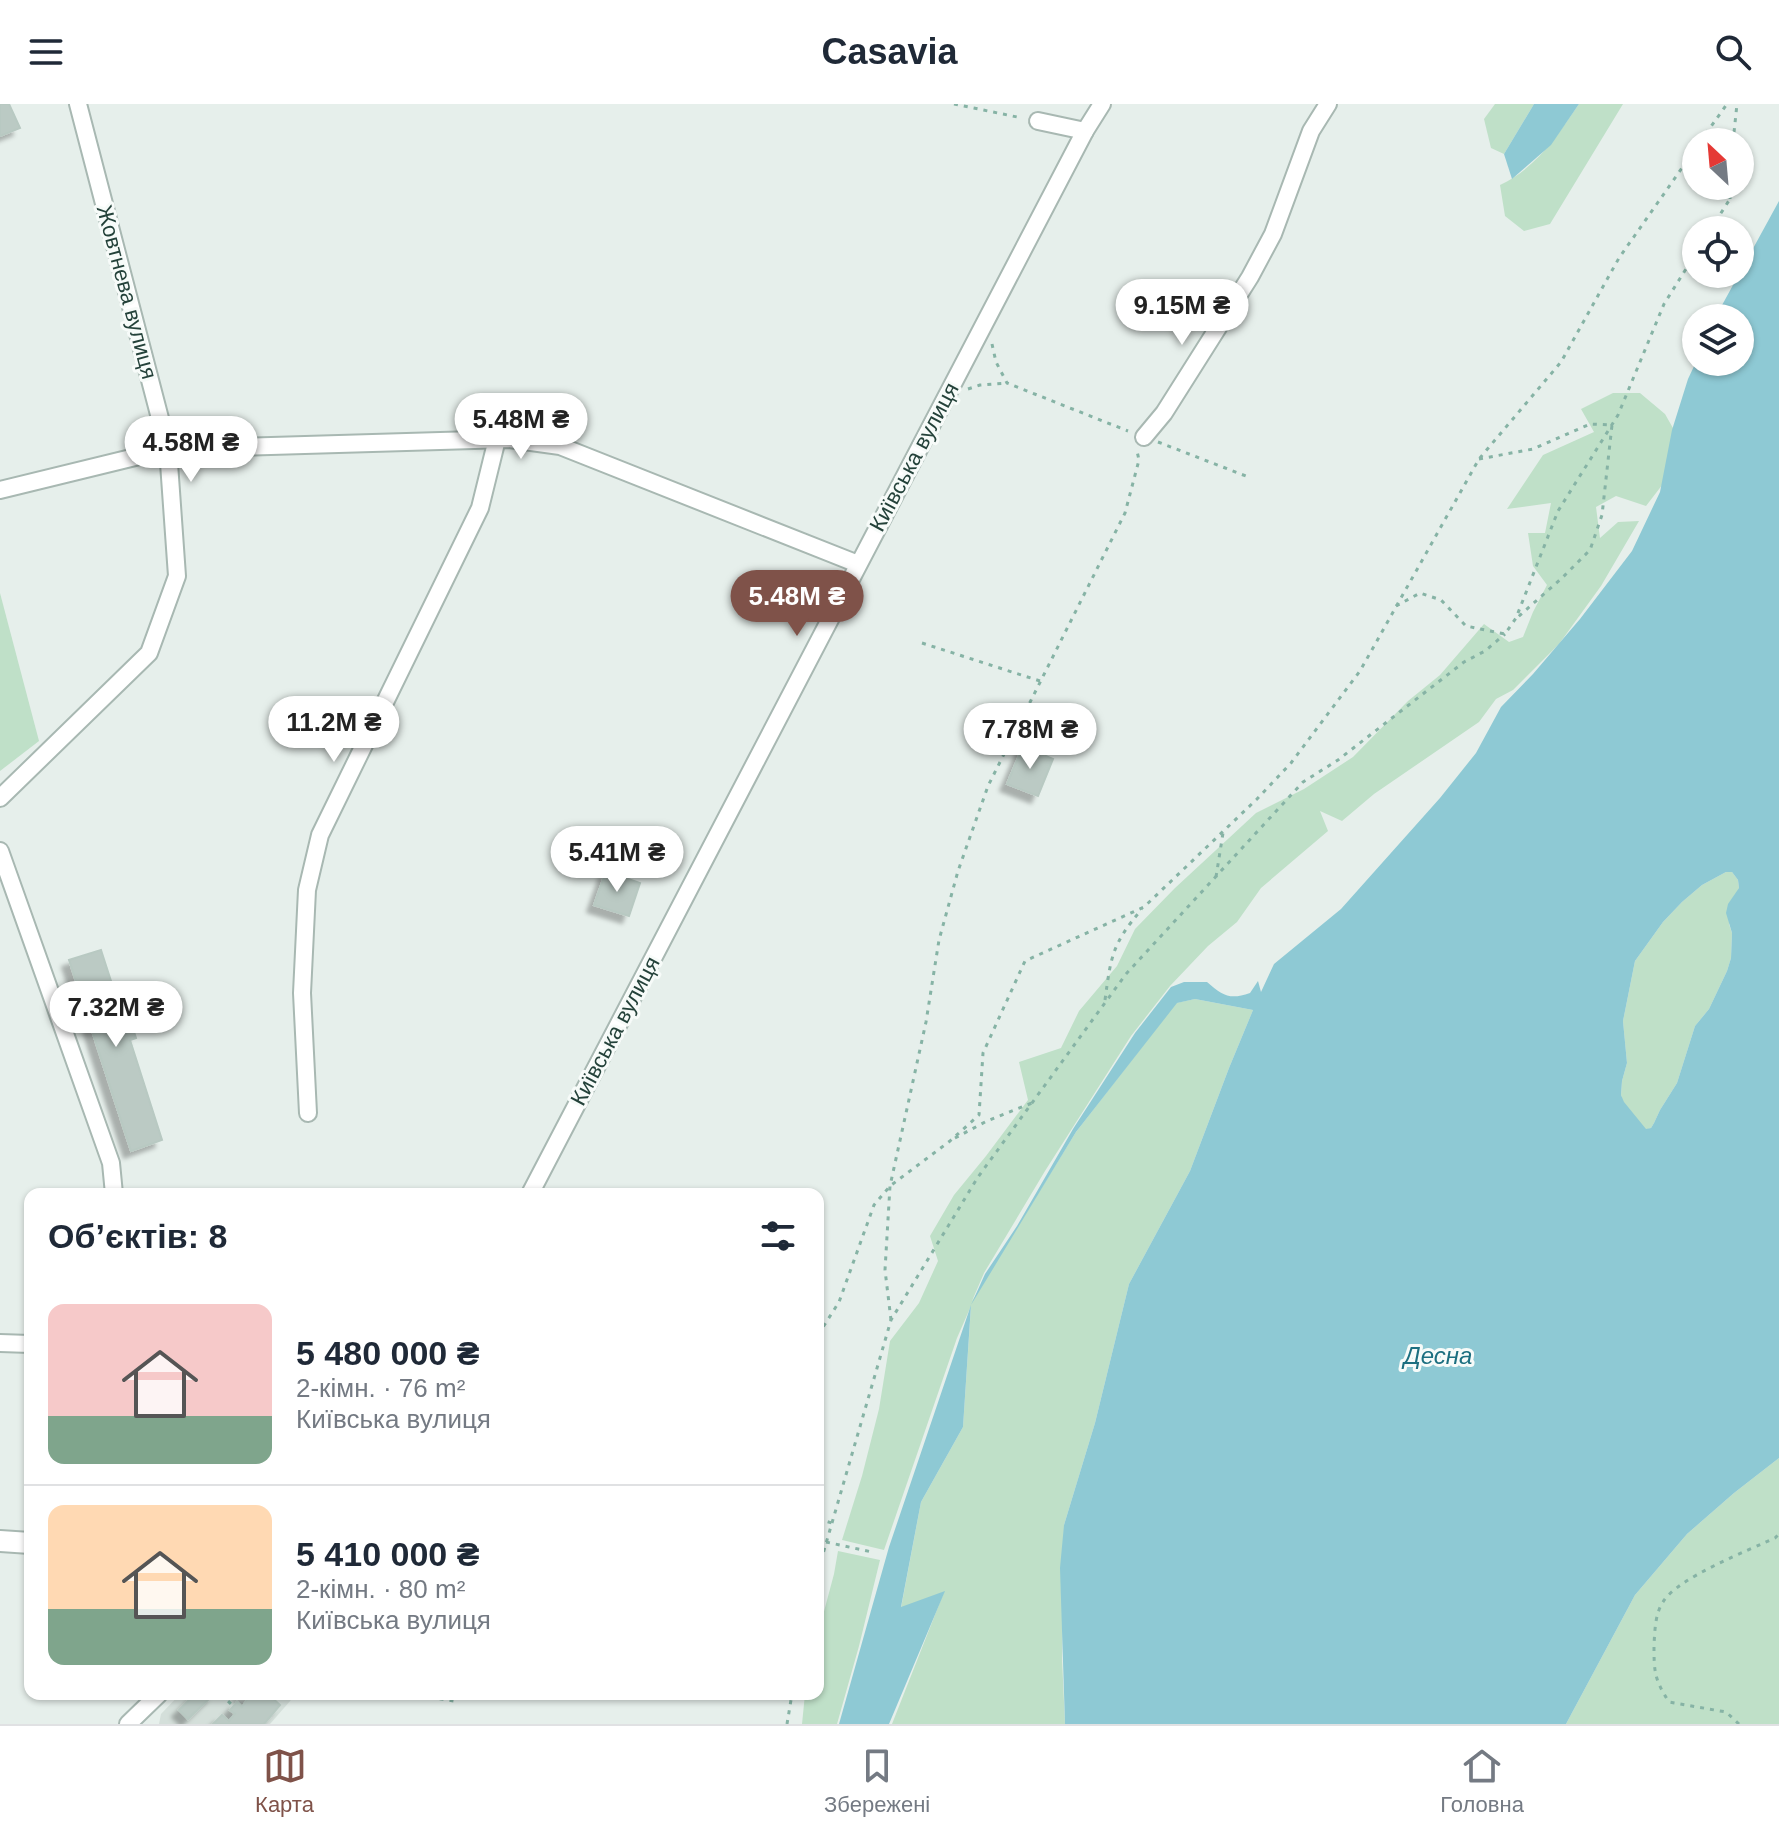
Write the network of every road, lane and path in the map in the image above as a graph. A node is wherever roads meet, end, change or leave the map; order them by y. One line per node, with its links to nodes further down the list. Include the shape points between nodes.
1 (78, 104): 19 (street, Жовтнева вулиця)
2 (954, 104): 7 (path)
3 (1102, 104): 10 (street, Київська вулиця)
4 (1328, 104): 17 (street, via 1311,131 1273,234 1250,277 1164,413)
5 (1727, 104): 8 (path)
6 (1737, 104): 9 (path)
7 (1038, 121): 10 (street)
8 (1710, 128)
9 (1734, 128)
10 (1085, 131): 13 (street, Київська вулиця)
11 (1682, 167): 20 (path, via 1619,258 1561,362)
12 (1682, 275): 16 (path, via 1664,304)
13 (987, 317): 14 (path, via 996,362); 15 (street, Київська вулиця)
14 (1007, 383): 15 (path, via 980,385); 17 (path)
15 (945, 399): 23 (street, Київська вулиця)
16 (1612, 425): 20 (path, via 1590,424 1533,449); 25 (path, via 1558,511); 25 (path, via 1602,515 1590,550)
17 (1137, 435): 21 (path); 28 (path, via 1139,460 1125,513)
18 (497, 439): 19 (street); 23 (street, via 560,446); 36 (street, via 480,508 320,835 307,890 302,993)
19 (168, 449): 22 (street); 29 (street, Жовтнева вулиця, via 177,576 149,653)
20 (1479, 459): 24 (path)
21 (1251, 478)
22 (0, 490)
23 (858, 564): 40 (street, Київська вулиця)
24 (1396, 606): 26 (path, via 1420,593 1441,600 1466,626); 30 (path, via 1360,671 1291,763)
25 (1516, 618): 26 (path)
26 (1505, 634): 32 (path, via 1303,782)
27 (922, 643): 28 (path)
28 (1040, 681): 38 (path, via 988,786 958,871 939,940)
29 (0, 798)
30 (1224, 831): 32 (path); 33 (path)
31 (0, 851): 39 (street, via 111,1163)
32 (1216, 877): 34 (path)
33 (1144, 907): 34 (path, via 1123,931 1111,957); 37 (path, via 1025,961 983,1053 979,1115)
34 (1105, 1003): 35 (path)
35 (1032, 1103): 37 (path); 41 (path, via 978,1177)
36 (308, 1113)
37 (950, 1141): 38 (path)
38 (890, 1186): 41 (path, via 885,1270); 42 (path, via 874,1205 839,1302)
39 (113, 1188)
40 (533, 1188)
41 (891, 1320): 46 (path)
42 (824, 1326)
43 (0, 1343): 44 (street)
44 (24, 1344)
45 (824, 1521): 46 (path)
46 (832, 1523): 49 (path)
47 (1779, 1534): 61 (path, via 1676,1588 1663,1602 1655,1626 1654,1673 1669,1702 1726,1712)
48 (0, 1541): 50 (street)
49 (826, 1542): 51 (path); 52 (path)
50 (24, 1543)
51 (824, 1549)
52 (872, 1552)
53 (153, 1700): 59 (street)
54 (227, 1700): 58 (path)
55 (448, 1700): 57 (path)
56 (791, 1700): 60 (path)
57 (454, 1701)
58 (233, 1706)
59 (128, 1724)
60 (787, 1724)
61 (1739, 1724)

